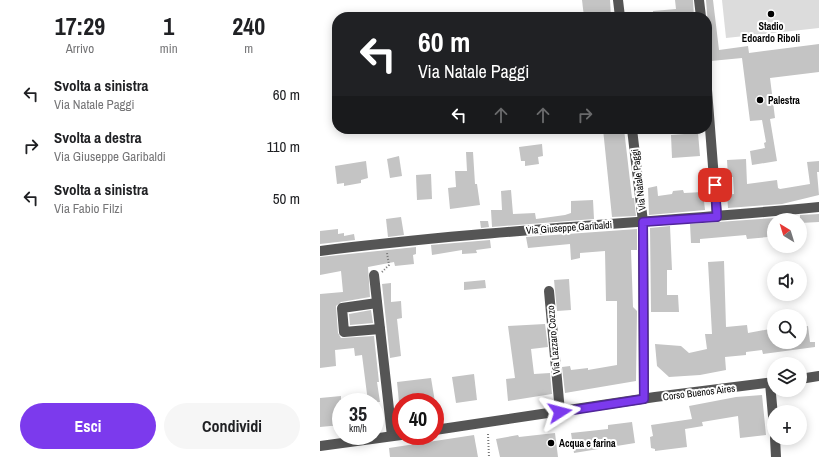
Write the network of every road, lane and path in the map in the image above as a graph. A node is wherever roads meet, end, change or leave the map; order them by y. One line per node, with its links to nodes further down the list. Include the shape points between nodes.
1 (618, 0): 3 (street)
2 (699, 0): 4 (street)
3 (619, 12)
4 (700, 12)
5 (633, 134): 9 (street, Via Natale Paggi)
6 (710, 134): 8 (street)
7 (819, 207): 8 (street, Via Giuseppe Garibaldi)
8 (717, 217): 9 (street, Via Giuseppe Garibaldi)
9 (643, 222): 10 (street, Via Giuseppe Garibaldi); 19 (street, Via Natale Paggi)
10 (385, 242): 11 (street, Via Giuseppe Garibaldi); 12 (path, via 389,265)
11 (320, 251)
12 (374, 275): 14 (street)
13 (549, 291): 21 (street, Via Lazzaro Cozzo)
14 (377, 303): 15 (street); 15 (street, via 342,308 344,332)
15 (380, 329): 20 (street)
16 (819, 376): 17 (street)
17 (807, 378)
18 (767, 384): 19 (street, Corso Buenos Aires)
19 (644, 399): 21 (street, Corso Buenos Aires)
20 (392, 405)
21 (560, 412): 22 (street, Corso Buenos Aires)
22 (444, 429)
23 (488, 434): 27 (path)
24 (392, 437): 26 (street)
25 (775, 445): 28 (street)
26 (320, 446)
27 (489, 457)
28 (776, 457)

